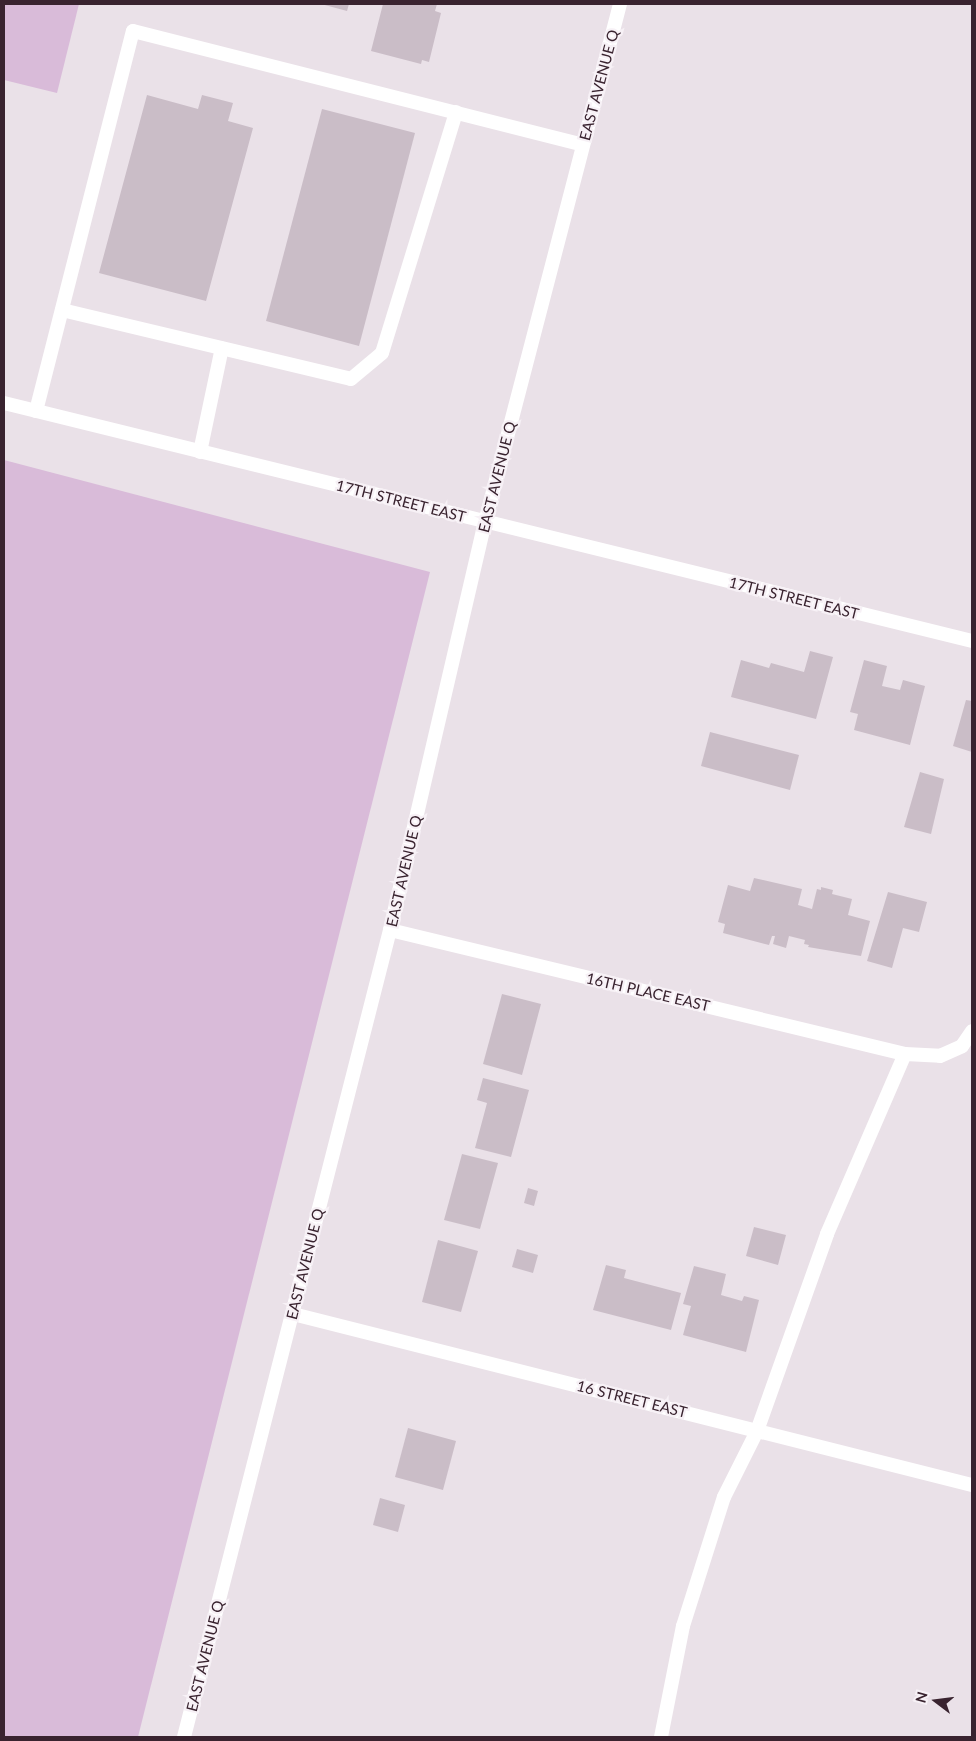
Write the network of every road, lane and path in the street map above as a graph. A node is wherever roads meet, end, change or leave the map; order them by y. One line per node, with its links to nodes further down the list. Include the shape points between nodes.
1 (620, 4): 3 (street, EAST AVENUE Q)
2 (456, 112): 3 (street); 4 (street, via 133,31); 5 (street, via 382,353 351,379)
3 (583, 144): 9 (street, EAST AVENUE Q)
4 (62, 310): 5 (street); 7 (street)
5 (222, 348): 8 (street)
6 (4, 403): 7 (street, 17TH STREET EAST)
7 (36, 411): 8 (street, 17TH STREET EAST)
8 (200, 452): 9 (street, 17TH STREET EAST)
9 (485, 522): 10 (street, 17TH STREET EAST); 11 (street, EAST AVENUE Q)
10 (972, 641)
11 (390, 930): 13 (street, 16TH PLACE EAST); 14 (street, EAST AVENUE Q)
12 (972, 1031): 13 (street, 16TH PLACE EAST, via 962,1046 940,1056)
13 (905, 1054): 15 (street, via 827,1234)
14 (293, 1314): 15 (street, 16 STREET EAST); 17 (street, EAST AVENUE Q)
15 (756, 1430): 16 (street, 16 STREET EAST); 18 (street, via 724,1497 683,1626)
16 (972, 1485)
17 (186, 1737)
18 (661, 1737)

